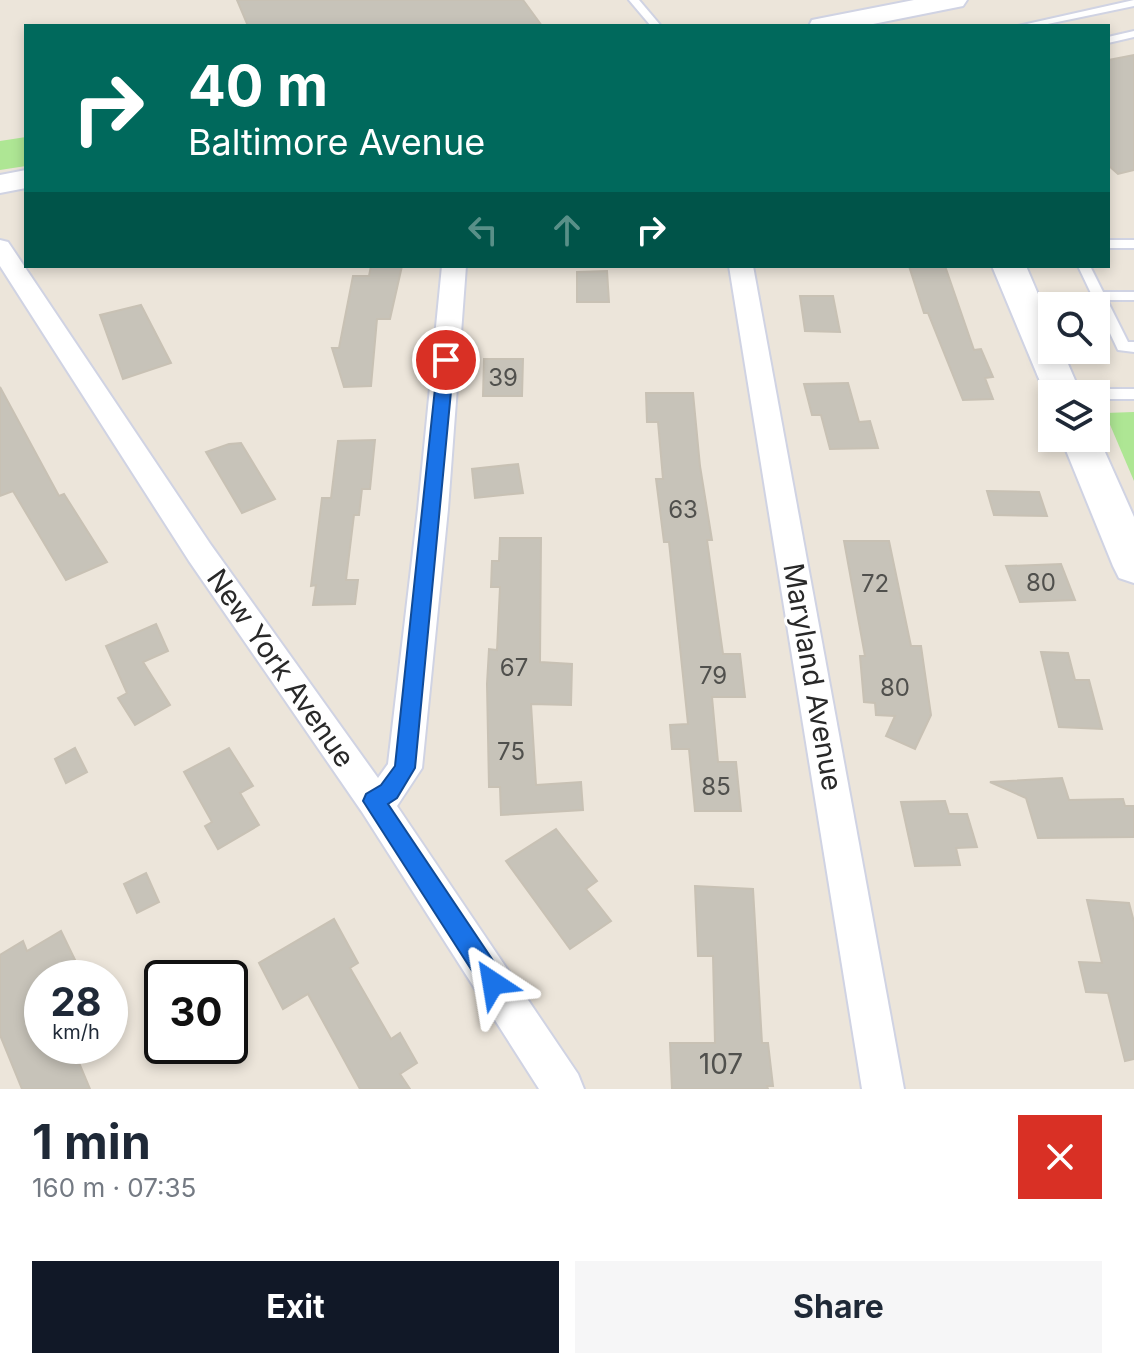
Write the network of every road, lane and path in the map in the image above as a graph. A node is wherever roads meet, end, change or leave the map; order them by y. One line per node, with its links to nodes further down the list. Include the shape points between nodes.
1 (634, 0): 5 (lane)
2 (954, 0): 4 (street)
3 (1134, 3): 7 (lane)
4 (907, 18): 6 (street)
5 (654, 24)
6 (843, 24)
7 (1033, 24)
8 (1134, 34): 9 (lane)
9 (1110, 40)
10 (24, 179): 11 (street)
11 (0, 184)
12 (1110, 244): 13 (lane)
13 (1134, 244)
14 (0, 247): 29 (street, New York Avenue, via 200,553)
15 (454, 268): 29 (street, via 405,768 389,792)
16 (741, 268): 31 (street, Maryland Avenue)
17 (1010, 268): 24 (street)
18 (1085, 268): 19 (lane)
19 (1097, 292)
20 (1110, 296): 21 (lane)
21 (1134, 296)
22 (1110, 319): 23 (lane, via 1123,347)
23 (1134, 347)
24 (1056, 380)
25 (1110, 394): 26 (lane)
26 (1134, 394)
27 (1086, 452): 28 (street)
28 (1134, 566)
29 (374, 801): 30 (street, New York Avenue)
30 (563, 1089)
31 (883, 1089)

